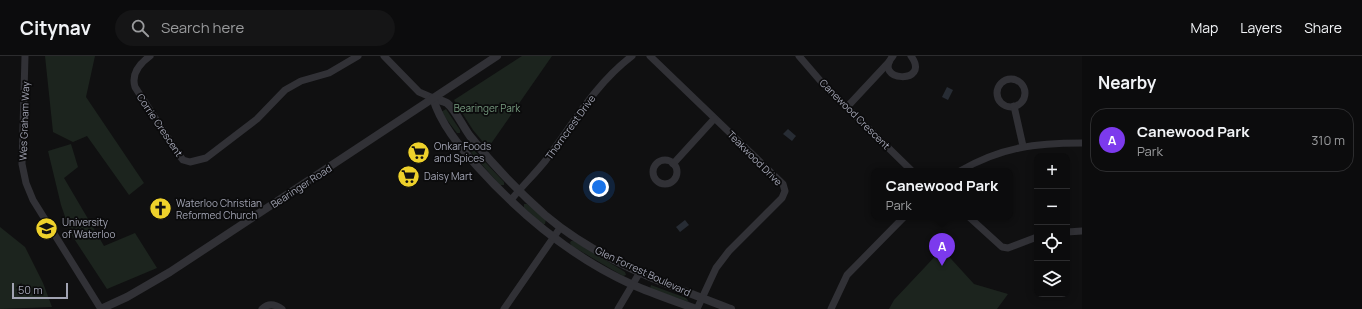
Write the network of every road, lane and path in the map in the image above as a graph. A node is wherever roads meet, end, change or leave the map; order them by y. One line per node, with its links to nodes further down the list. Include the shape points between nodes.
1 (25, 56): 32 (street, Wes Graham Way, via 22,164 26,183 33,200)
2 (150, 56): 3 (street, Corrie Crescent, via 135,72 132,79 134,87 179,155 183,160 190,162 206,158 257,119 285,90 301,81 329,73)
3 (358, 56)
4 (384, 56): 11 (street, via 419,92)
5 (497, 56): 11 (street, Bearinger Road)
6 (632, 56): 20 (street, Thorncrest Drive, via 603,82 544,163)
7 (650, 56): 14 (street, Teakwood Drive)
8 (799, 56): 13 (street, Canewood Crescent)
9 (911, 56): 10 (street, via 914,68 905,78 894,76 889,68)
10 (891, 59): 13 (street)
11 (433, 98): 20 (street, Glen Forrest Boulevard, via 449,105 470,136); 21 (street, Glen Forrest Boulevard, via 436,110 463,150); 32 (street, Bearinger Road, via 170,272)
12 (1014, 106): 16 (street)
13 (847, 107): 18 (street, Canewood Crescent)
14 (714, 119): 17 (street); 31 (street, Teakwood Drive, via 783,184 785,191 782,198 716,268)
15 (1082, 143): 16 (street)
16 (1023, 146): 19 (street)
17 (673, 164)
18 (909, 168)
19 (967, 168)
20 (518, 191): 21 (street, Thorncrest Drive); 24 (street, Glen Forrest Boulevard)
21 (511, 200): 27 (street, Glen Forrest Boulevard)
22 (901, 220): 39 (street, via 844,279)
23 (972, 220): 28 (street, via 1002,247 1008,248)
24 (560, 228): 27 (street); 29 (street, Glen Forrest Boulevard)
25 (1082, 231): 26 (street)
26 (1070, 232)
27 (554, 238): 30 (street, Glen Forrest Boulevard, via 590,262); 35 (street)
28 (1034, 238)
29 (640, 272): 30 (street); 31 (street, Glen Forrest Boulevard)
30 (633, 285): 36 (street); 37 (street, Glen Forrest Boulevard)
31 (702, 299): 37 (street, Teakwood Drive); 38 (street, Glen Forrest Boulevard)
32 (101, 309)
33 (262, 309): 34 (street, via 270,305)
34 (282, 309)
35 (504, 309)
36 (618, 309)
37 (696, 309)
38 (731, 309)
39 (831, 309)

